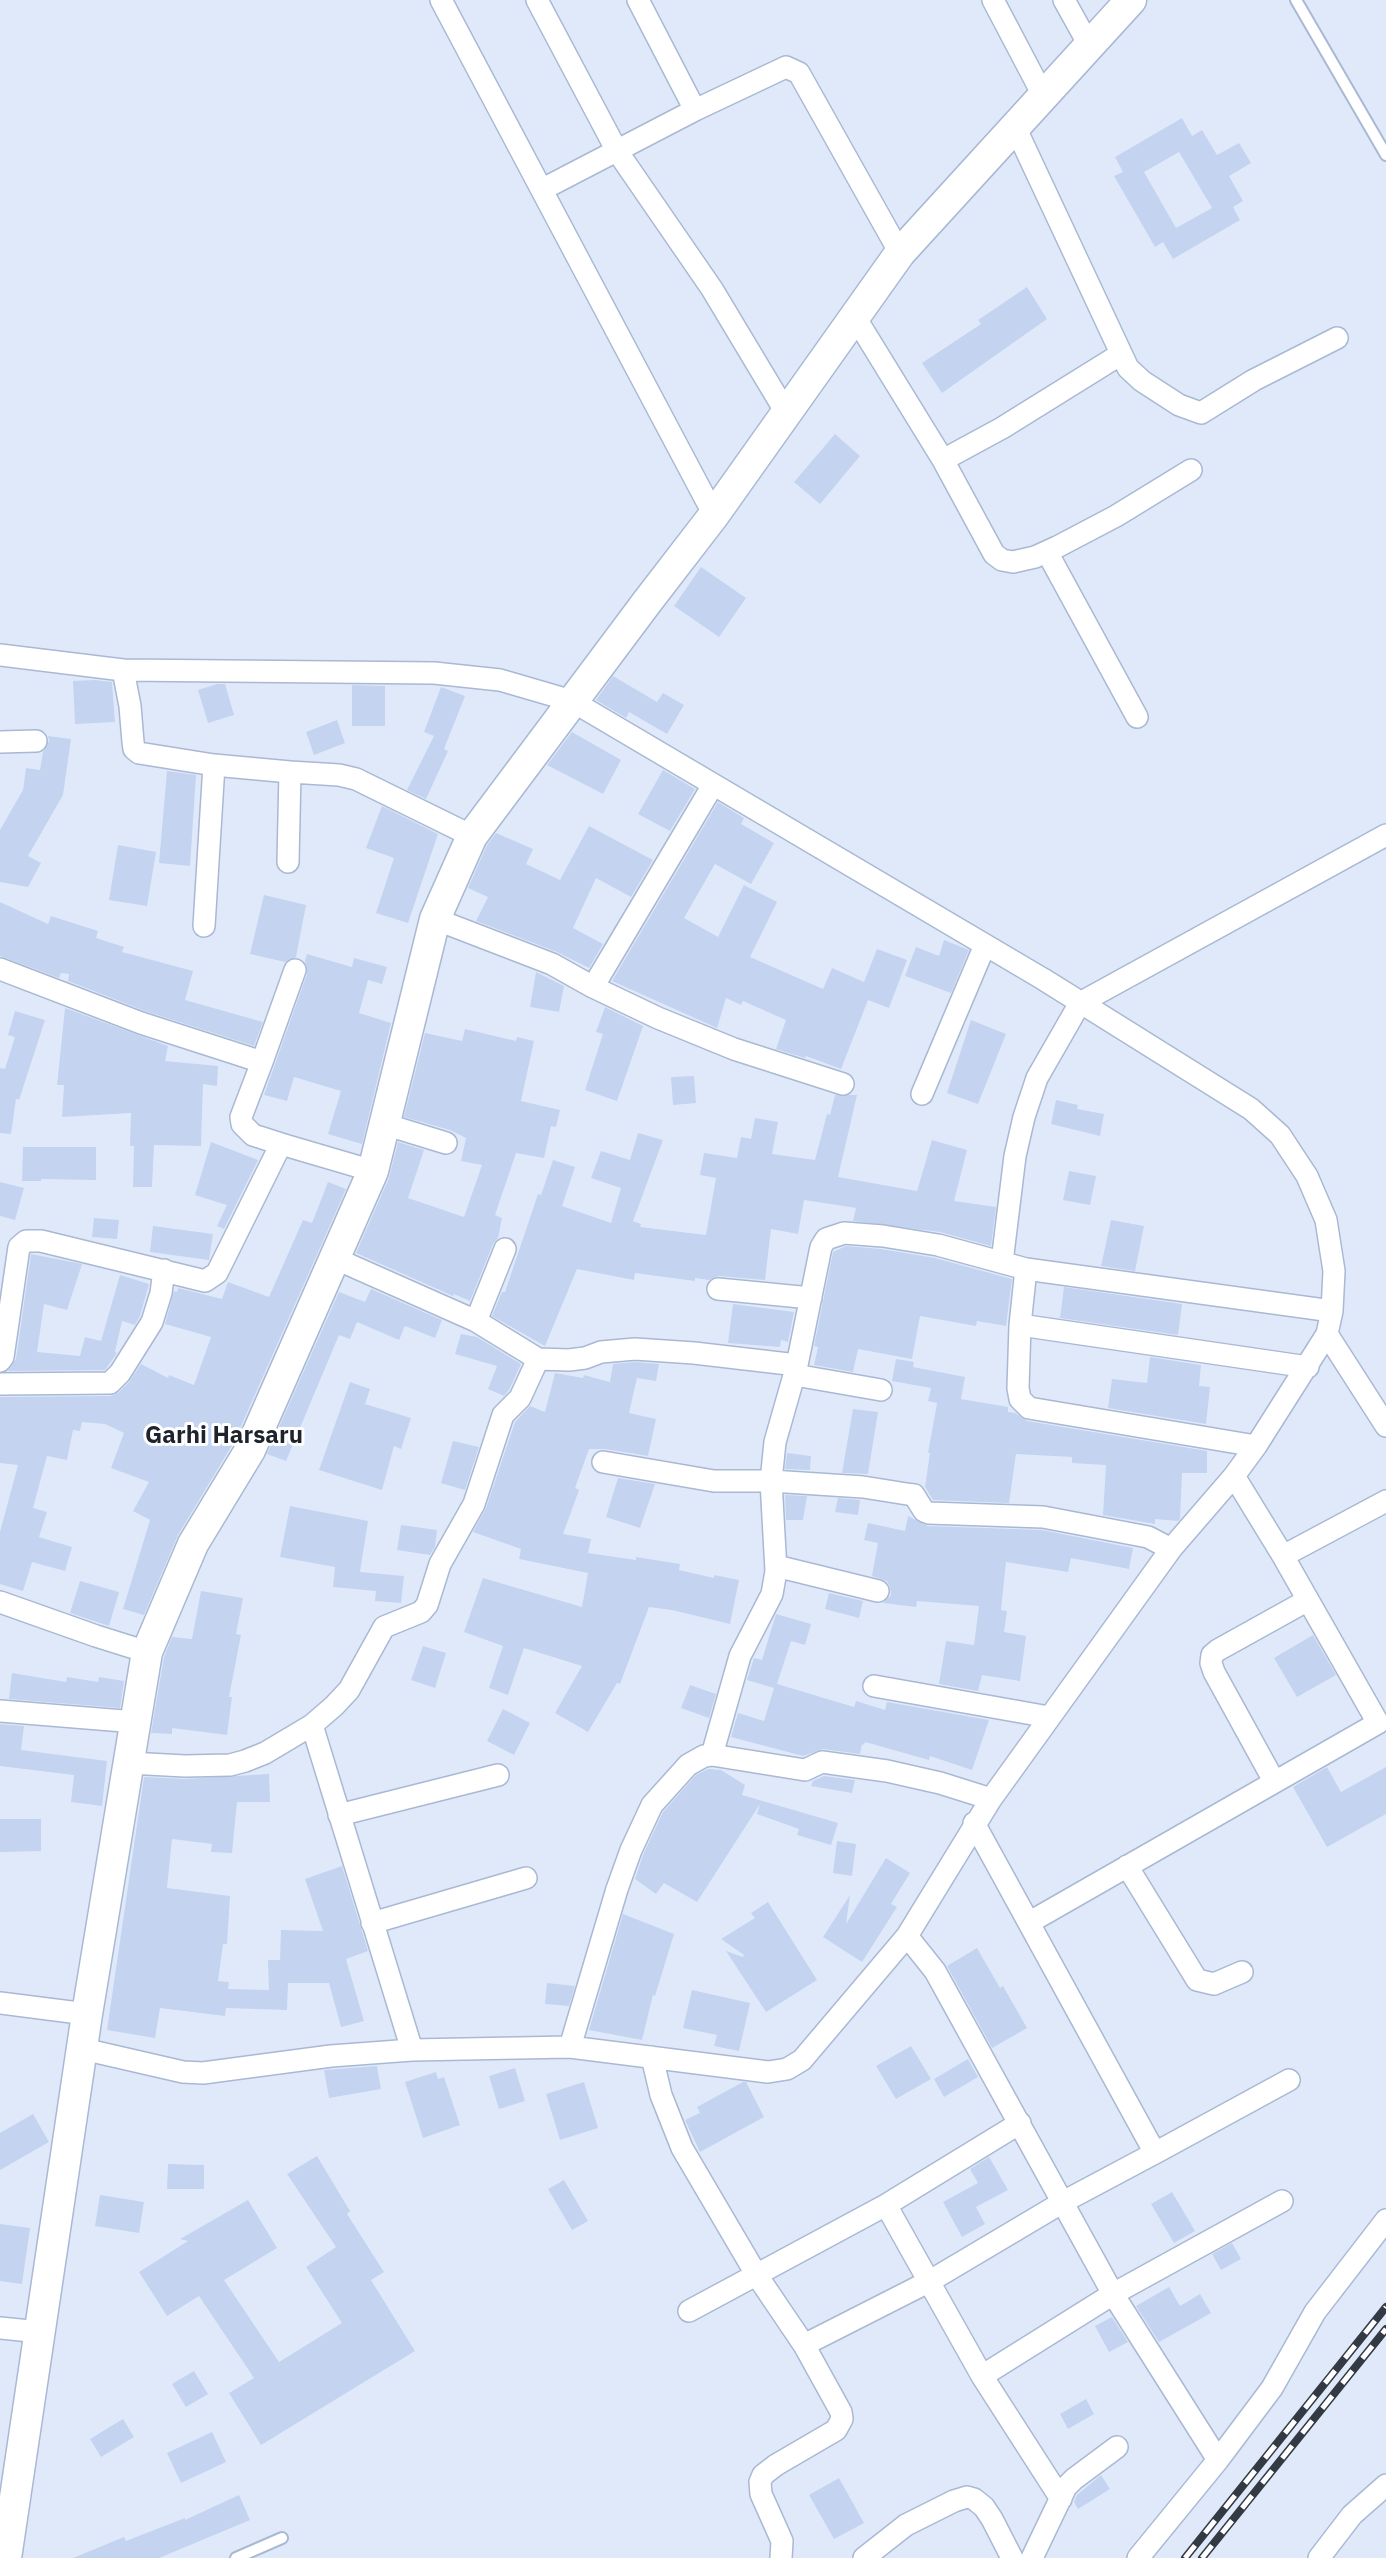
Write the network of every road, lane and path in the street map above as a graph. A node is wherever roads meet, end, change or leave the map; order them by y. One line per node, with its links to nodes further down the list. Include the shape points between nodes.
1 (537, 0): 12 (street)
2 (638, 0): 10 (street)
3 (993, 0): 9 (street)
4 (1065, 0): 8 (street)
5 (1131, 0): 8 (street)
6 (1296, 0): 13 (lane)
7 (449, 3): 14 (street)
8 (1089, 46): 9 (street)
9 (1044, 97): 11 (street)
10 (695, 110): 12 (street); 15 (street, via 776,70 794,69)
11 (1016, 129): 15 (street); 18 (street)
12 (617, 151): 14 (street); 19 (street, via 712,289)
13 (1386, 155)
14 (543, 189): 22 (street)
15 (900, 253): 16 (street)
16 (855, 317): 19 (street); 20 (street)
17 (1337, 338): 18 (street, via 1201,413 1179,405 1133,374)
18 (1121, 354): 20 (street)
19 (787, 414): 22 (street)
20 (943, 460): 23 (street, via 995,554 1013,562)
21 (1191, 470): 23 (street)
22 (714, 515): 26 (street)
23 (1047, 552): 27 (street)
24 (0, 655): 25 (street)
25 (123, 670): 26 (street, via 434,673 500,681); 30 (street, via 134,749)
26 (572, 701): 32 (street); 34 (street)
27 (1137, 717)
28 (36, 741): 29 (street)
29 (0, 742)
30 (214, 765): 31 (street); 37 (street)
31 (290, 772): 34 (street, via 356,779); 35 (street)
32 (713, 785): 38 (street); 41 (street)
33 (1386, 835): 42 (street)
34 (472, 836): 36 (street)
35 (288, 862)
36 (435, 919): 41 (street, via 552,964); 46 (street)
37 (204, 926)
38 (985, 945): 42 (street); 45 (street)
39 (0, 969): 43 (street, via 141,1023)
40 (295, 970): 43 (street)
41 (593, 987): 44 (street, via 734,1049)
42 (1080, 1003): 52 (street, via 1037,1078 1024,1117); 58 (street, via 1251,1109 1280,1135 1307,1176 1326,1220 1334,1272)
43 (262, 1062): 48 (street, via 242,1124 253,1135)
44 (844, 1084)
45 (922, 1094)
46 (384, 1124): 47 (street); 49 (street)
47 (446, 1143)
48 (281, 1144): 49 (street); 54 (street, via 217,1273 198,1282)
49 (373, 1171): 51 (street)
50 (505, 1249): 59 (street)
51 (334, 1258): 59 (street); 80 (street, via 250,1450 193,1544)
52 (1002, 1262): 53 (street); 57 (street, via 938,1245 844,1233 826,1239 821,1247)
53 (1026, 1269): 58 (street); 60 (street)
54 (164, 1270): 55 (street, via 32,1239 19,1247); 66 (street, via 152,1322 110,1383)
55 (7, 1279): 63 (street)
56 (718, 1289): 57 (street)
57 (811, 1298): 65 (street)
58 (1332, 1311): 61 (street)
59 (476, 1321): 62 (street)
60 (1020, 1325): 64 (street); 69 (street, via 1018,1388 1020,1399 1030,1408)
61 (1327, 1334): 64 (street); 68 (street)
62 (538, 1359): 65 (street, via 569,1360 635,1349 694,1353); 85 (street, via 520,1398 503,1415 474,1504 440,1564 427,1605 384,1627 349,1690)
63 (0, 1361)
64 (1308, 1367): 69 (street)
65 (796, 1370): 67 (street); 72 (street, via 775,1442)
66 (0, 1384)
67 (881, 1390)
68 (1386, 1426)
69 (1255, 1446): 71 (street)
70 (603, 1462): 72 (street, via 714,1481)
71 (1234, 1476): 74 (street); 75 (street)
72 (771, 1481): 74 (street, via 907,1493 929,1513 1043,1517 1148,1537); 76 (street)
73 (1386, 1501): 75 (street)
74 (1171, 1549): 83 (street)
75 (1283, 1556): 78 (street)
76 (776, 1566): 77 (street); 87 (street, via 772,1594 740,1656)
77 (878, 1591)
78 (1308, 1600): 86 (street); 90 (street, via 1212,1655 1214,1672)
79 (0, 1602): 80 (street)
80 (147, 1652): 84 (street)
81 (874, 1686): 83 (street)
82 (0, 1711): 84 (street)
83 (1049, 1717): 91 (street)
84 (136, 1722): 88 (street)
85 (312, 1725): 88 (street, via 265,1753 230,1765); 92 (street)
86 (1382, 1730): 90 (street)
87 (712, 1755): 91 (street, via 805,1770 822,1762 887,1771); 102 (street, via 688,1765 652,1805 617,1889)
88 (129, 1763): 101 (street)
89 (498, 1774): 92 (street)
90 (1274, 1781): 94 (street)
91 (991, 1799): 93 (street)
92 (339, 1815): 97 (street)
93 (974, 1823): 96 (street); 98 (street)
94 (1127, 1866): 96 (street); 99 (street, via 1198,1980 1214,1984)
95 (526, 1878): 97 (street)
96 (1030, 1922): 108 (street)
97 (372, 1923): 104 (street)
98 (907, 1936): 105 (street, via 802,2060 787,2069 768,2071); 107 (street, via 935,1971)
99 (1242, 1972)
100 (0, 2003): 101 (street)
101 (87, 2014): 103 (street)
102 (570, 2047): 104 (street); 105 (street)
103 (83, 2049): 104 (street, via 203,2073); 118 (street)
104 (412, 2050)
105 (652, 2057): 113 (street, via 674,2131)
106 (1289, 2080): 108 (street)
107 (1020, 2123): 110 (street); 111 (street)
108 (1155, 2153): 110 (street)
109 (1282, 2201): 115 (street)
110 (1063, 2202): 114 (street); 115 (street)
111 (886, 2205): 113 (street); 114 (street)
112 (1386, 2220): 122 (street, via 1315,2312 1272,2388)
113 (756, 2274): 116 (street); 119 (street)
114 (930, 2281): 119 (street); 120 (street)
115 (1113, 2294): 120 (street); 122 (street)
116 (689, 2311)
117 (0, 2328): 118 (street)
118 (40, 2332): 126 (street)
119 (804, 2345): 128 (street, via 838,2403 842,2419 820,2441 763,2475 761,2494 782,2541)
120 (982, 2376): 124 (street)
121 (1117, 2447): 124 (street, via 1074,2479)
122 (1218, 2460): 132 (street)
123 (1386, 2485): 133 (street, via 1352,2515)
124 (1061, 2499): 131 (street)
125 (282, 2538): 127 (lane)
126 (6, 2558)
127 (236, 2558)
128 (782, 2558)
129 (864, 2558): 130 (street, via 906,2525 967,2497 988,2513)
130 (1012, 2558)
131 (1032, 2558)
132 (1139, 2558)
133 (1319, 2558)

